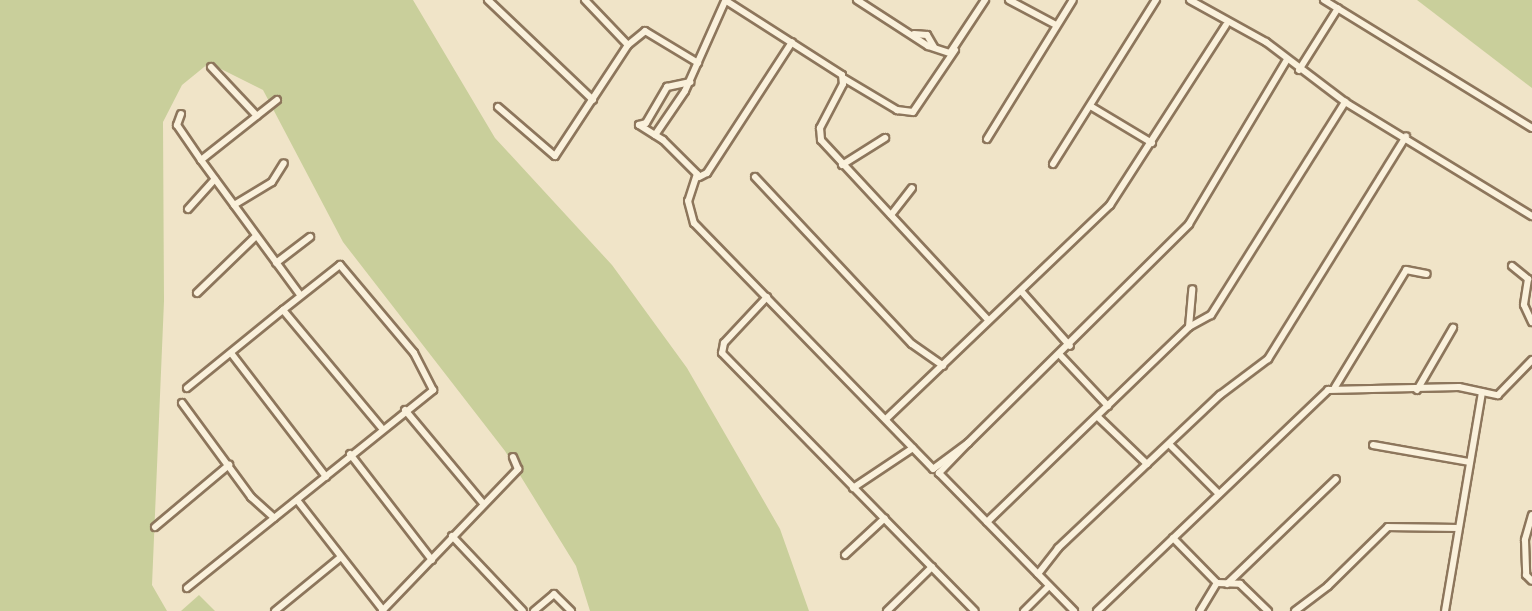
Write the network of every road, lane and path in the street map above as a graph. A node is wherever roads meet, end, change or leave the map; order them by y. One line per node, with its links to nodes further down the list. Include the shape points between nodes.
1 (488, 0): 24 (street)
2 (585, 0): 15 (street)
3 (857, 0): 16 (street, via 934,47)
4 (985, 0): 16 (street)
5 (1009, 0): 12 (street)
6 (1074, 0): 12 (street)
7 (1156, 0): 27 (street)
8 (1190, 0): 13 (street)
9 (1324, 0): 11 (street)
10 (726, 1): 14 (street); 18 (street)
11 (1338, 8): 20 (street); 31 (street)
12 (1056, 25): 35 (street)
13 (1226, 25): 17 (street, via 1266,42); 37 (street)
14 (792, 42): 21 (street); 42 (street, via 707,173)
15 (628, 45): 18 (street, via 645,31); 24 (street)
16 (955, 50): 21 (street, via 913,112 897,110)
17 (1286, 61): 20 (street); 65 (street, via 1189,224)
18 (698, 63): 22 (street)
19 (211, 67): 29 (street)
20 (1299, 70): 25 (street)
21 (845, 79): 41 (street, via 819,133)
22 (690, 82): 30 (street); 32 (street, via 667,87 646,123 639,125)
23 (277, 100): 29 (street)
24 (592, 100): 26 (street, via 555,156)
25 (1345, 102): 33 (street); 63 (street, via 1211,315)
26 (498, 107)
27 (1092, 107): 37 (street); 40 (street)
28 (181, 114): 38 (street, via 177,125)
29 (257, 116): 38 (street)
30 (663, 127): 32 (street); 36 (street)
31 (1532, 128)
32 (654, 135): 36 (street)
33 (1406, 136): 49 (street); 81 (street, via 1268,359 1244,373)
34 (885, 138): 41 (street)
35 (987, 139)
36 (663, 140): 42 (street)
37 (1152, 143): 57 (street, via 1110,205)
38 (201, 160): 44 (street)
39 (284, 163): 46 (street, via 272,182)
40 (1053, 164)
41 (842, 165): 48 (street)
42 (699, 177): 59 (street, via 688,201 691,219)
43 (755, 177): 69 (street, via 912,344)
44 (215, 180): 46 (street); 47 (street)
45 (912, 188): 48 (street)
46 (234, 205): 50 (street)
47 (188, 209)
48 (891, 215): 61 (street)
49 (1532, 216)
50 (255, 237): 52 (street); 56 (street)
51 (310, 237): 52 (street)
52 (276, 263): 58 (street)
53 (1512, 266): 62 (street, via 1528,279 1524,305)
54 (1427, 274): 70 (street, via 1406,270)
55 (1192, 289): 63 (street)
56 (197, 292)
57 (1022, 292): 61 (street); 65 (street)
58 (300, 295): 60 (street); 76 (street, via 335,266 345,269 434,384)
59 (767, 297): 78 (street); 91 (street, via 724,343 722,353)
60 (283, 310): 66 (street); 79 (street)
61 (988, 320): 69 (street)
62 (1532, 322)
63 (1189, 327): 75 (street)
64 (1453, 328): 72 (street)
65 (1070, 346): 67 (street)
66 (231, 353): 71 (street); 89 (street)
67 (1060, 355): 75 (street); 80 (street)
68 (1532, 360): 73 (street, via 1504,392)
69 (943, 366): 78 (street)
70 (1335, 387): 72 (street); 92 (street)
71 (187, 388)
72 (1417, 390): 73 (street, via 1459,387)
73 (1482, 392): 86 (street)
74 (182, 403): 87 (street)
75 (1108, 406): 77 (street)
76 (405, 410): 79 (street); 94 (street)
77 (1098, 417): 88 (street); 98 (street)
78 (886, 419): 83 (street)
79 (381, 427): 84 (street)
80 (968, 442): 83 (street, via 933,469); 98 (street, via 939,473)
81 (1170, 445): 88 (street); 92 (street)
82 (1373, 445): 86 (street)
83 (913, 448): 91 (street)
84 (350, 454): 89 (street); 105 (street)
85 (513, 457): 94 (street, via 518,469)
86 (1468, 462): 100 (street)
87 (230, 465): 96 (street, via 251,497); 99 (street)
88 (1147, 465): 107 (street)
89 (326, 477): 93 (street)
90 (1336, 479): 110 (street)
91 (853, 488): 97 (street)
92 (1219, 494): 102 (street)
93 (297, 500): 96 (street); 104 (street)
94 (482, 502): 101 (street)
95 (1532, 516): 108 (street, via 1525,540 1526,575)
96 (274, 518): 112 (street)
97 (885, 518): 103 (street); 106 (street)
98 (987, 522): 107 (street)
99 (155, 527)
100 (1456, 528): 125 (street, via 1388,527 1329,586); 126 (street)
101 (452, 536): 105 (street); 115 (street)
102 (1173, 538): 109 (street); 122 (street)
103 (845, 555)
104 (341, 557): 113 (street); 114 (street)
105 (432, 560): 113 (street)
106 (932, 567): 118 (street); 119 (street)
107 (1038, 574): 111 (street)
108 (1532, 581)
109 (1217, 583): 110 (street); 123 (street)
110 (1227, 584): 124 (street, via 1240,584)
111 (1049, 586): 120 (street); 121 (street)
112 (187, 588)
113 (382, 610)
114 (275, 611)
115 (524, 611)
116 (534, 611): 117 (street, via 554,594)
117 (571, 611)
118 (887, 611)
119 (975, 611)
120 (1024, 611)
121 (1074, 611)
122 (1098, 611)
123 (1200, 611)
124 (1268, 611)
125 (1295, 611)
126 (1445, 611)

